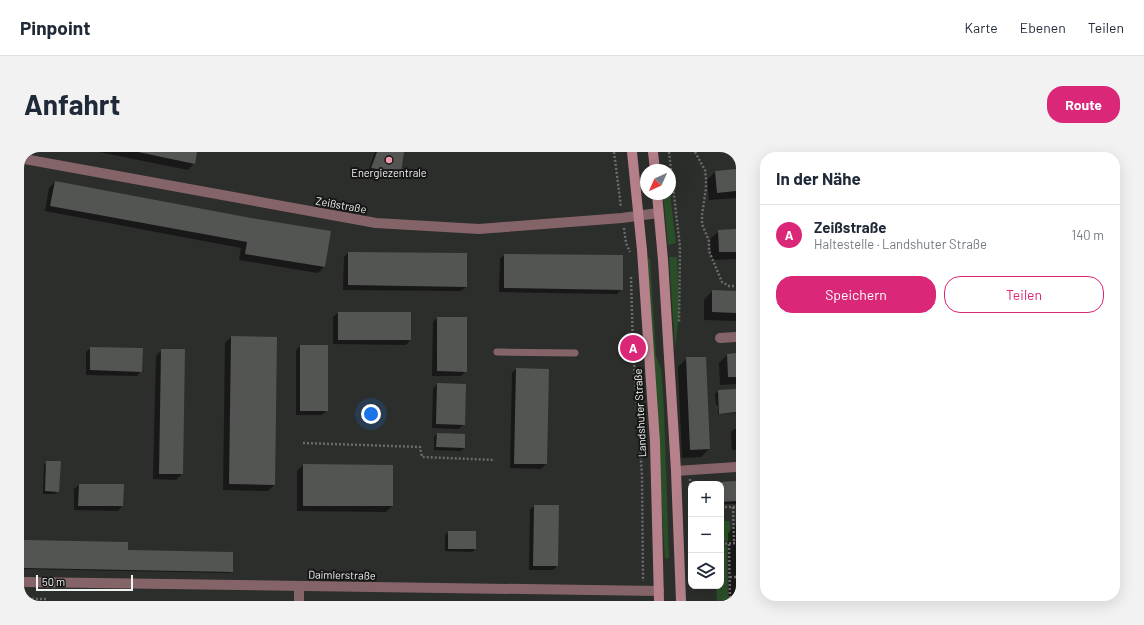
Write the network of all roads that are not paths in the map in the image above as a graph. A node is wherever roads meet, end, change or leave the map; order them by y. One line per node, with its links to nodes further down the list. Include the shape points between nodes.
1 (632, 152): 7 (main road, Landshuter Straße)
2 (653, 152): 4 (main road)
3 (24, 159): 7 (street, Zeißstraße, via 376,223 479,229)
4 (654, 164)
5 (657, 200): 6 (main road)
6 (658, 213): 7 (street, Zeißstraße); 13 (main road)
7 (639, 215): 16 (main road, Landshuter Straße, via 655,442)
8 (736, 337): 9 (street)
9 (720, 338)
10 (497, 352): 11 (lane)
11 (575, 354)
12 (736, 467): 13 (street)
13 (676, 471): 18 (main road)
14 (24, 582): 15 (street, Daimlerstraße)
15 (299, 586): 16 (street, Daimlerstraße, via 643,591); 17 (street)
16 (659, 596)
17 (299, 601)
18 (681, 601)

